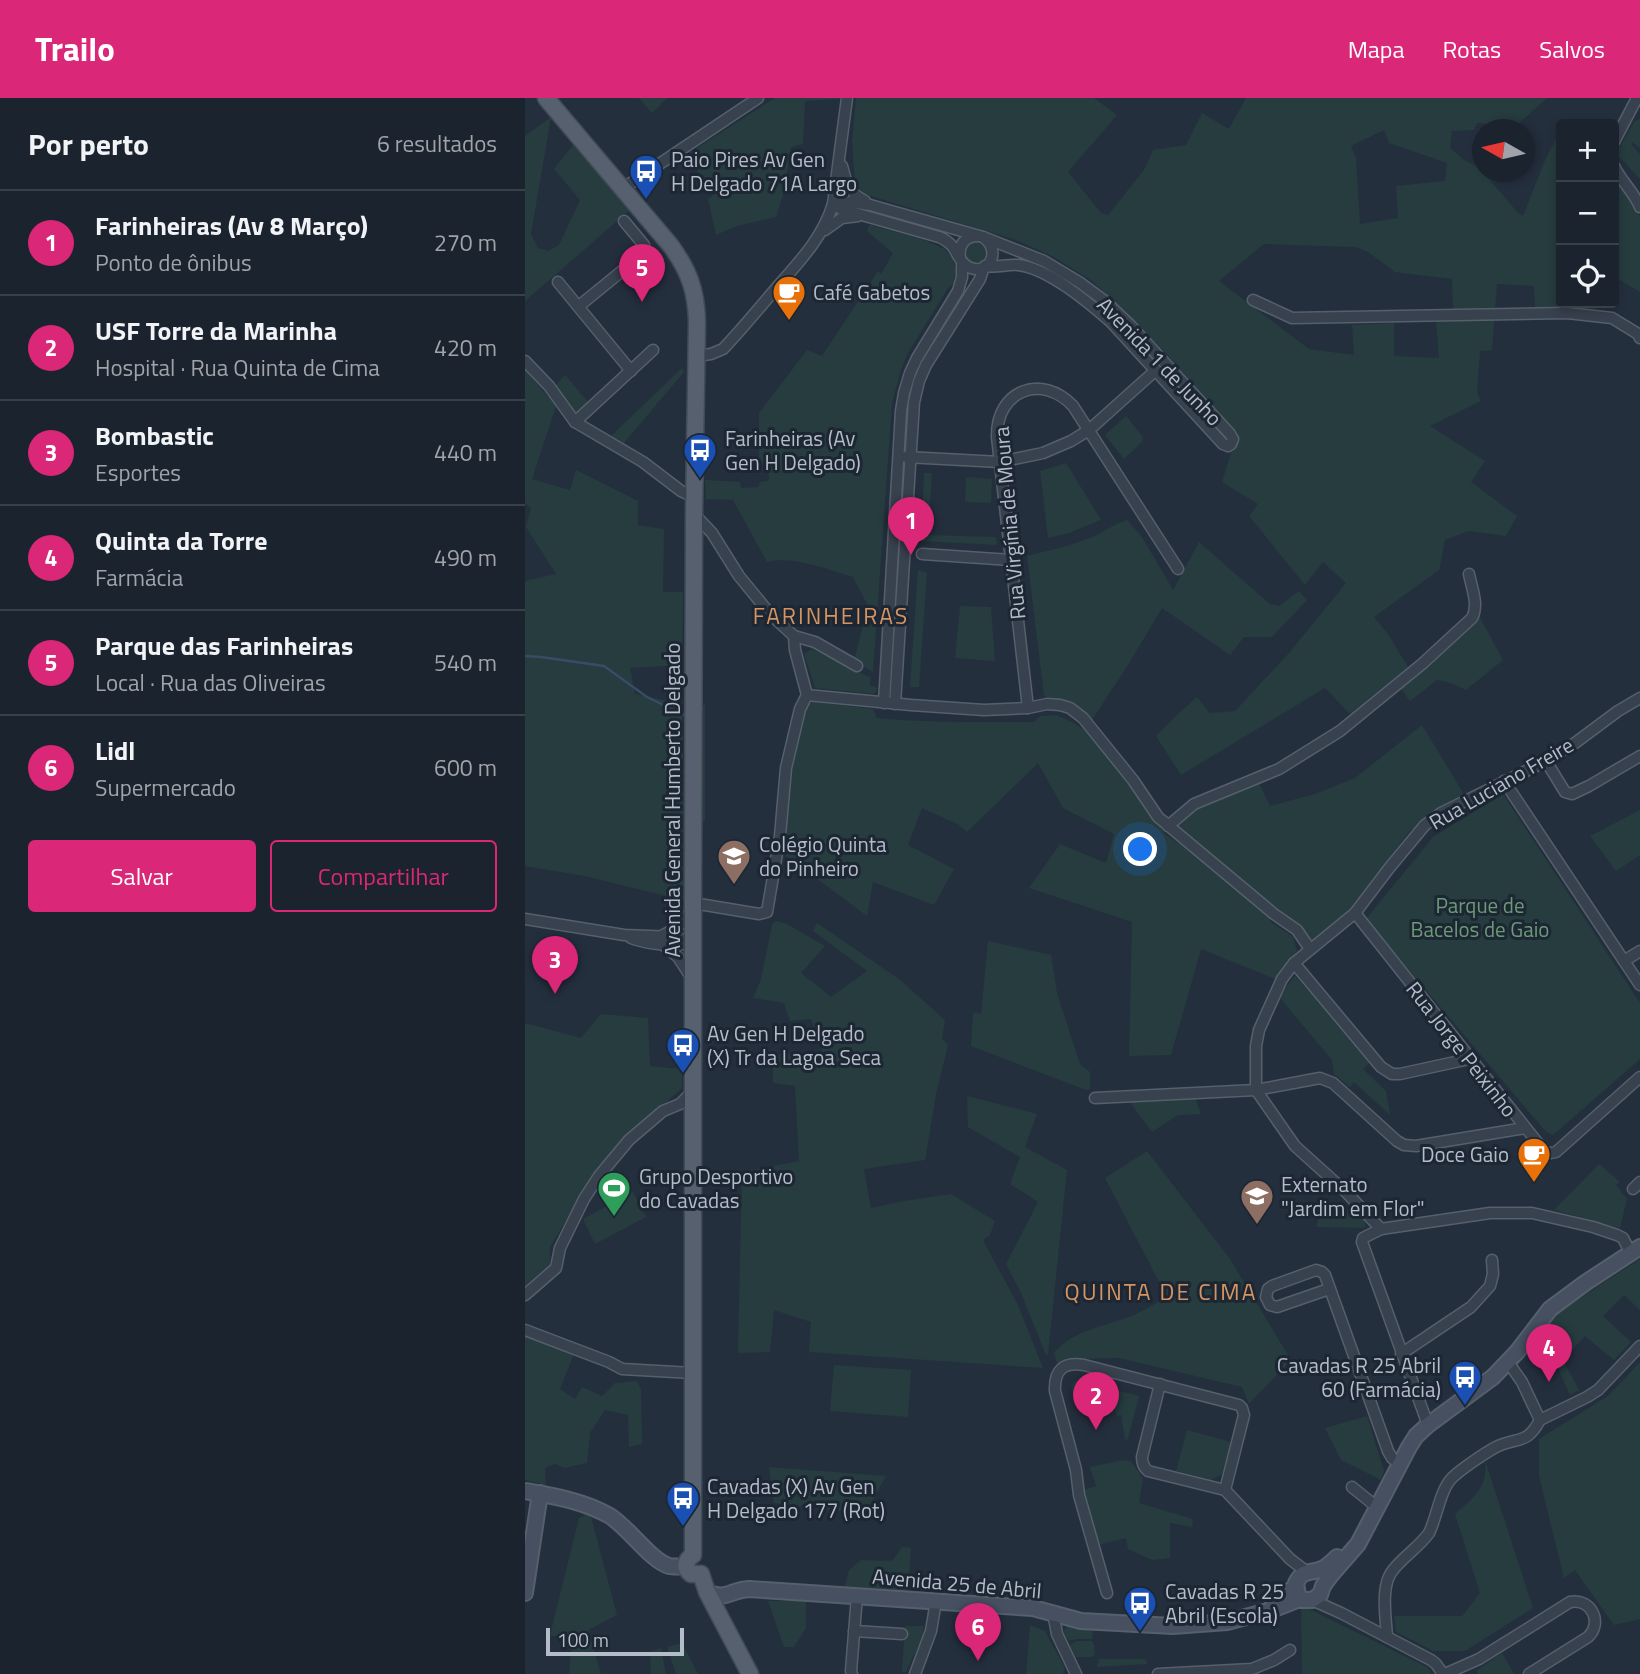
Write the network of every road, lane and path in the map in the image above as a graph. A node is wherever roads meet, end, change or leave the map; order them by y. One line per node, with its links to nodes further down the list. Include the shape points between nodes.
1 (546, 98): 8 (main road, Avenida General Humberto Delgado)
2 (758, 98): 8 (street)
3 (847, 98): 6 (street)
4 (1637, 102): 5 (street)
5 (1619, 133)
6 (840, 159): 9 (street); 10 (street, Avenida 1 de Junho, via 847,187)
7 (1619, 176): 11 (street)
8 (622, 189): 23 (main road, Avenida General Humberto Delgado, via 684,263 696,299)
9 (834, 204): 10 (street, Avenida 1 de Junho); 12 (street); 14 (street)
10 (870, 205): 15 (street, Avenida 1 de Junho)
11 (1640, 207)
12 (867, 216): 14 (street, via 842,218); 16 (street, via 939,237)
13 (624, 221): 20 (street, via 646,251)
14 (821, 233): 23 (street, via 723,349)
15 (981, 236): 16 (street, via 965,240); 17 (street, via 993,251); 26 (street, Avenida 1 de Junho, via 1044,261 1106,302 1230,434 1231,444 1223,444)
16 (961, 260): 17 (street, via 970,268); 29 (street, via 958,291 910,373)
17 (985, 267): 26 (street, Avenida 1 de Junho, via 1030,268 1066,287 1111,322); 30 (street, via 919,382)
18 (558, 282): 20 (street)
19 (1253, 300): 21 (street, via 1292,318 1567,313 1612,318)
20 (579, 306): 25 (street)
21 (1640, 338)
22 (653, 351): 25 (street)
23 (697, 356): 32 (main road, Avenida General Humberto Delgado)
24 (525, 360): 27 (street)
25 (631, 370): 27 (street)
26 (1156, 370): 28 (street)
27 (575, 422): 32 (street, via 643,462)
28 (1089, 430): 31 (street, via 1043,453); 31 (street, Rua Virgínia de Moura, via 1065,398 1047,389 1026,390 1007,402 1000,415 996,429); 35 (street)
29 (898, 456): 30 (street); 41 (street)
30 (910, 457): 31 (street); 42 (street)
31 (1000, 461): 34 (street, Rua Virgínia de Moura)
32 (694, 505): 37 (street, via 740,576); 48 (main road, Avenida General Humberto Delgado)
33 (922, 554): 34 (street)
34 (1011, 560): 43 (street, Rua Virgínia de Moura)
35 (1178, 569)
36 (1469, 574): 47 (street, via 1475,614 1422,664 1319,744 1271,773 1194,804)
37 (794, 636): 38 (street, via 815,642); 39 (street)
38 (857, 666)
39 (807, 695): 41 (street); 48 (street, via 786,768 767,912)
40 (1640, 698): 45 (street, Rua Luciano Freire)
41 (884, 703): 42 (street)
42 (895, 704): 43 (street)
43 (1027, 708): 47 (street, via 1047,704 1075,711)
44 (1640, 757): 45 (street, via 1572,794 1565,792)
45 (1546, 761): 46 (street, Rua Luciano Freire)
46 (1504, 781): 49 (street, Rua Luciano Freire, via 1425,825); 55 (street)
47 (1168, 826): 53 (street, via 1297,930)
48 (693, 906): 51 (street, via 685,920); 52 (main road, Avenida General Humberto Delgado)
49 (1355, 913): 53 (street, Rua Luciano Freire); 59 (street, Rua Jorge Peixinho)
50 (525, 919): 51 (street)
51 (661, 940): 52 (street, via 674,937); 57 (street)
52 (692, 942): 57 (main road, Avenida General Humberto Delgado)
53 (1310, 949): 56 (street, Rua Luciano Freire)
54 (1640, 951): 55 (street)
55 (1624, 961): 58 (street)
56 (1294, 963): 59 (street, via 1391,1074); 61 (street, Rua Luciano Freire, via 1259,1030)
57 (692, 979): 62 (main road, Avenida General Humberto Delgado)
58 (1640, 985)
59 (1469, 1059): 64 (street, Rua Jorge Peixinho)
60 (1640, 1077): 64 (street, Rua Jorge Peixinho, via 1556,1152 1545,1152)
61 (1256, 1090): 63 (street); 64 (street, via 1326,1080 1404,1145); 65 (street, via 1295,1146)
62 (693, 1091): 69 (street, via 629,1140 599,1176 560,1248 556,1268); 74 (main road, Avenida General Humberto Delgado)
63 (1095, 1098)
64 (1525, 1128)
65 (1381, 1229): 66 (street, via 1490,1213 1537,1213 1617,1234); 72 (street, via 1363,1237 1362,1242)
66 (1635, 1250): 73 (main road, via 1563,1298)
67 (1492, 1260): 72 (street, via 1490,1286 1471,1307)
68 (1329, 1289): 68 (street, via 1325,1275 1316,1270 1272,1286 1266,1297 1277,1307); 78 (street, via 1388,1451)
69 (525, 1295)
70 (525, 1330): 74 (street, via 622,1369)
71 (1640, 1346): 76 (street, via 1598,1390)
72 (1401, 1354): 77 (street)
73 (1508, 1362): 76 (street); 77 (main road)
74 (692, 1373): 85 (main road, Avenida General Humberto Delgado)
75 (1160, 1384): 80 (street, via 1143,1465 1148,1471); 80 (street, via 1242,1408); 90 (street, via 1079,1364 1068,1365 1057,1374 1055,1391)
76 (1540, 1420): 97 (street, via 1527,1438 1495,1447 1448,1483 1429,1533 1387,1580)
77 (1428, 1425): 78 (main road, via 1416,1436)
78 (1400, 1465): 83 (main road)
79 (1352, 1487): 83 (street)
80 (1225, 1490): 84 (street)
81 (525, 1491): 82 (main road)
82 (540, 1493): 85 (main road, via 611,1517 670,1566); 89 (main road)
83 (1374, 1514): 86 (main road, via 1332,1562); 91 (main road, via 1358,1544)
84 (1290, 1559): 86 (street); 87 (street)
85 (693, 1565): 88 (main road, Avenida General Humberto Delgado)
86 (1309, 1572): 87 (main road); 91 (main road, via 1320,1577)
87 (1295, 1585): 91 (main road, via 1300,1597); 94 (main road, Avenida 25 de Abril, via 1252,1607 1201,1617)
88 (707, 1592): 92 (main road, Avenida 25 de Abril, via 723,1597 744,1589); 99 (main road, Avenida General Humberto Delgado)
89 (525, 1593)
90 (1107, 1593)
91 (1317, 1594): 94 (main road, Avenida 25 de Abril, via 1251,1616 1202,1625 1081,1620); 97 (street, via 1341,1613)
92 (857, 1596): 93 (main road, Avenida 25 de Abril); 95 (street, Avenida 25 de Abril)
93 (936, 1601): 94 (main road, Avenida 25 de Abril); 101 (street)
94 (1053, 1612): 102 (street, via 1057,1634)
95 (854, 1631): 96 (street); 100 (street, Avenida 25 de Abril)
96 (902, 1634)
97 (1387, 1637): 104 (street, via 1431,1660)
98 (1290, 1650): 103 (street, via 1252,1669)
99 (750, 1674)
100 (852, 1674)
101 (915, 1674)
102 (1076, 1674)
103 (1158, 1674)
104 (1444, 1674): 105 (street, via 1479,1659 1570,1602 1589,1606 1595,1618 1593,1633)
105 (1529, 1674)

